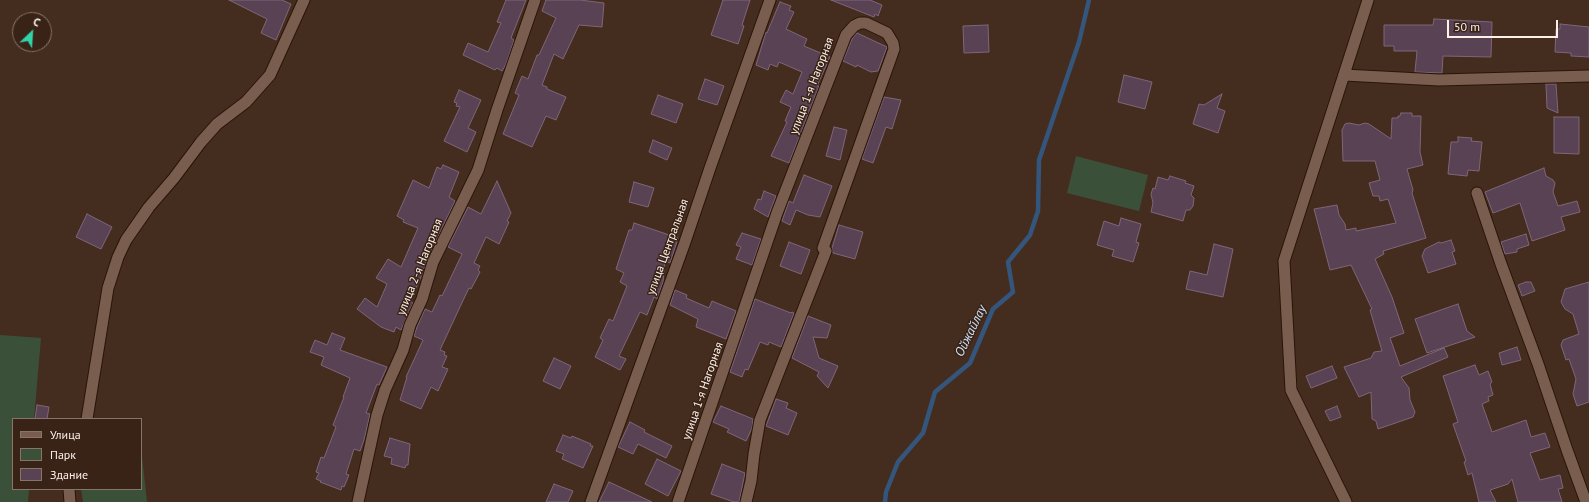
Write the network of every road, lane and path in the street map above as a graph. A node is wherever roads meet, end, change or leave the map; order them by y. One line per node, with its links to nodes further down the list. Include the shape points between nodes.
1 (304, 0): 8 (street, via 270,75 246,102 217,124 201,142 126,240 108,288)
2 (535, 0): 11 (street, улица 2-я Нагорная, via 478,170 433,262 403,350 385,390)
3 (770, 0): 12 (street, улица Центральная)
4 (1368, 0): 5 (street)
5 (1344, 75): 6 (street, via 1439,80); 15 (street, via 1284,261 1291,390)
6 (1589, 76)
7 (1477, 193): 16 (street)
8 (87, 418)
9 (69, 490): 10 (street)
10 (70, 502)
11 (358, 502)
12 (591, 502)
13 (678, 502): 14 (street, улица 1-я Нагорная, via 777,213 846,35 860,23 870,24 887,33 893,44 892,57 823,248 826,251 816,280 760,420)
14 (746, 502)
15 (1346, 502)
16 (1586, 502)

